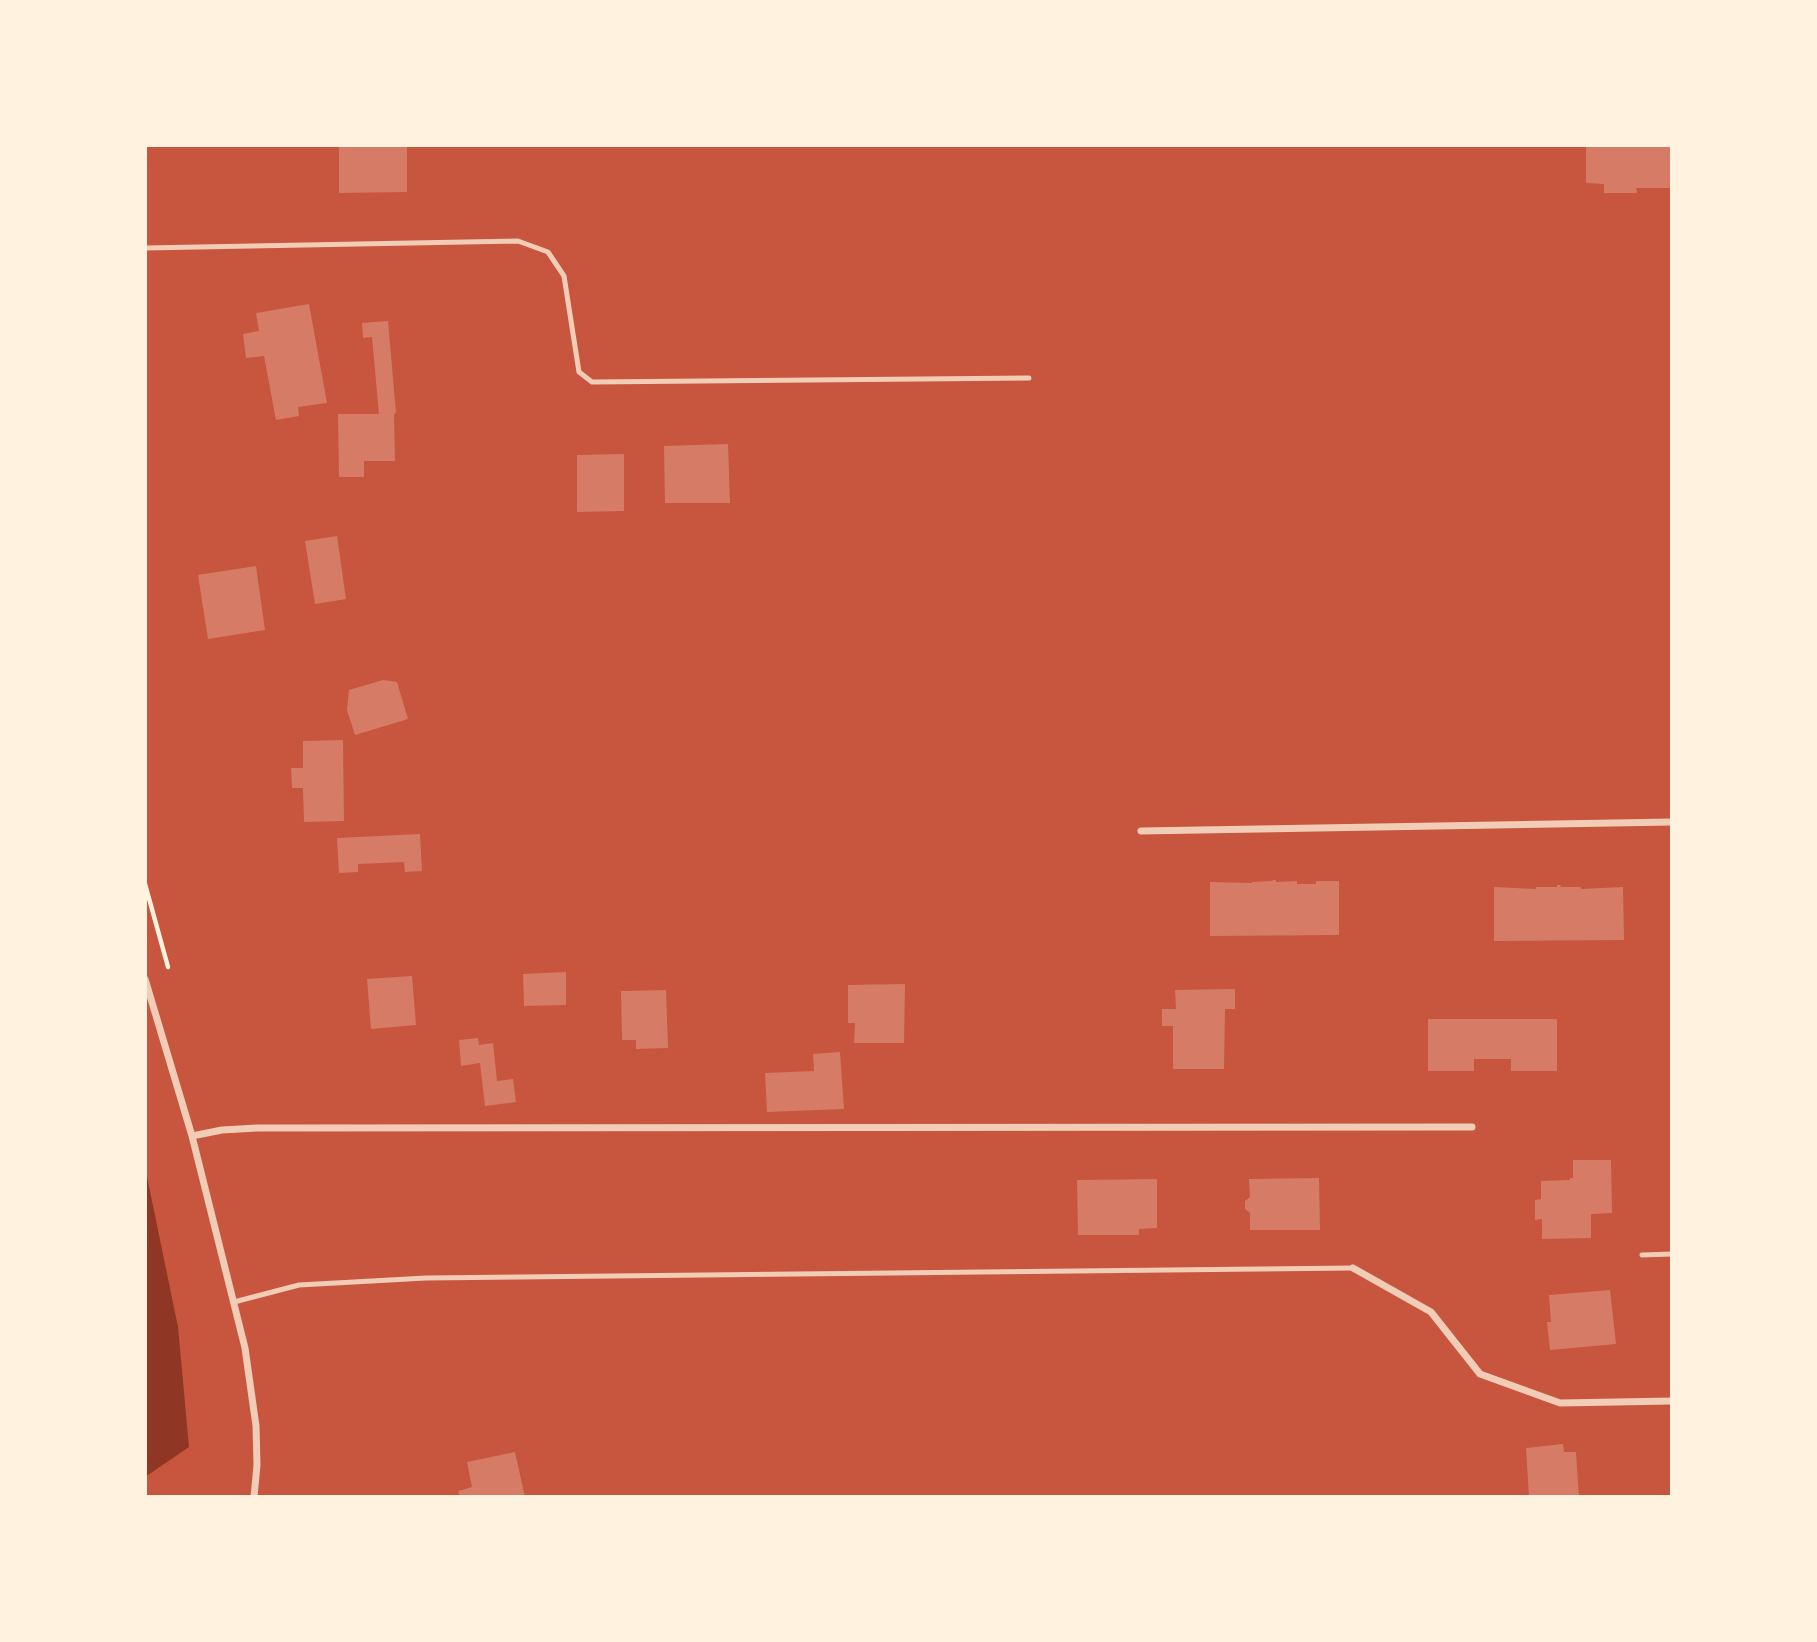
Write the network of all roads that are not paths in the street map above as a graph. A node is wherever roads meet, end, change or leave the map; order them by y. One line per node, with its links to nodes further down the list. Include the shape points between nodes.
1 (145, 248): 2 (lane, via 518,240 548,252 564,276 579,372 592,382)
2 (1029, 378)
3 (1672, 822): 4 (street)
4 (1141, 831)
5 (145, 979): 7 (street)
6 (1472, 1127): 7 (street, via 257,1128)
7 (192, 1136): 11 (street)
8 (1672, 1254): 9 (lane)
9 (1642, 1255)
10 (1353, 1268): 11 (lane, via 426,1278 299,1284); 12 (street, via 1431,1312 1480,1374 1560,1403)
11 (234, 1302): 13 (street, via 256,1426)
12 (1672, 1401)
13 (254, 1497)

